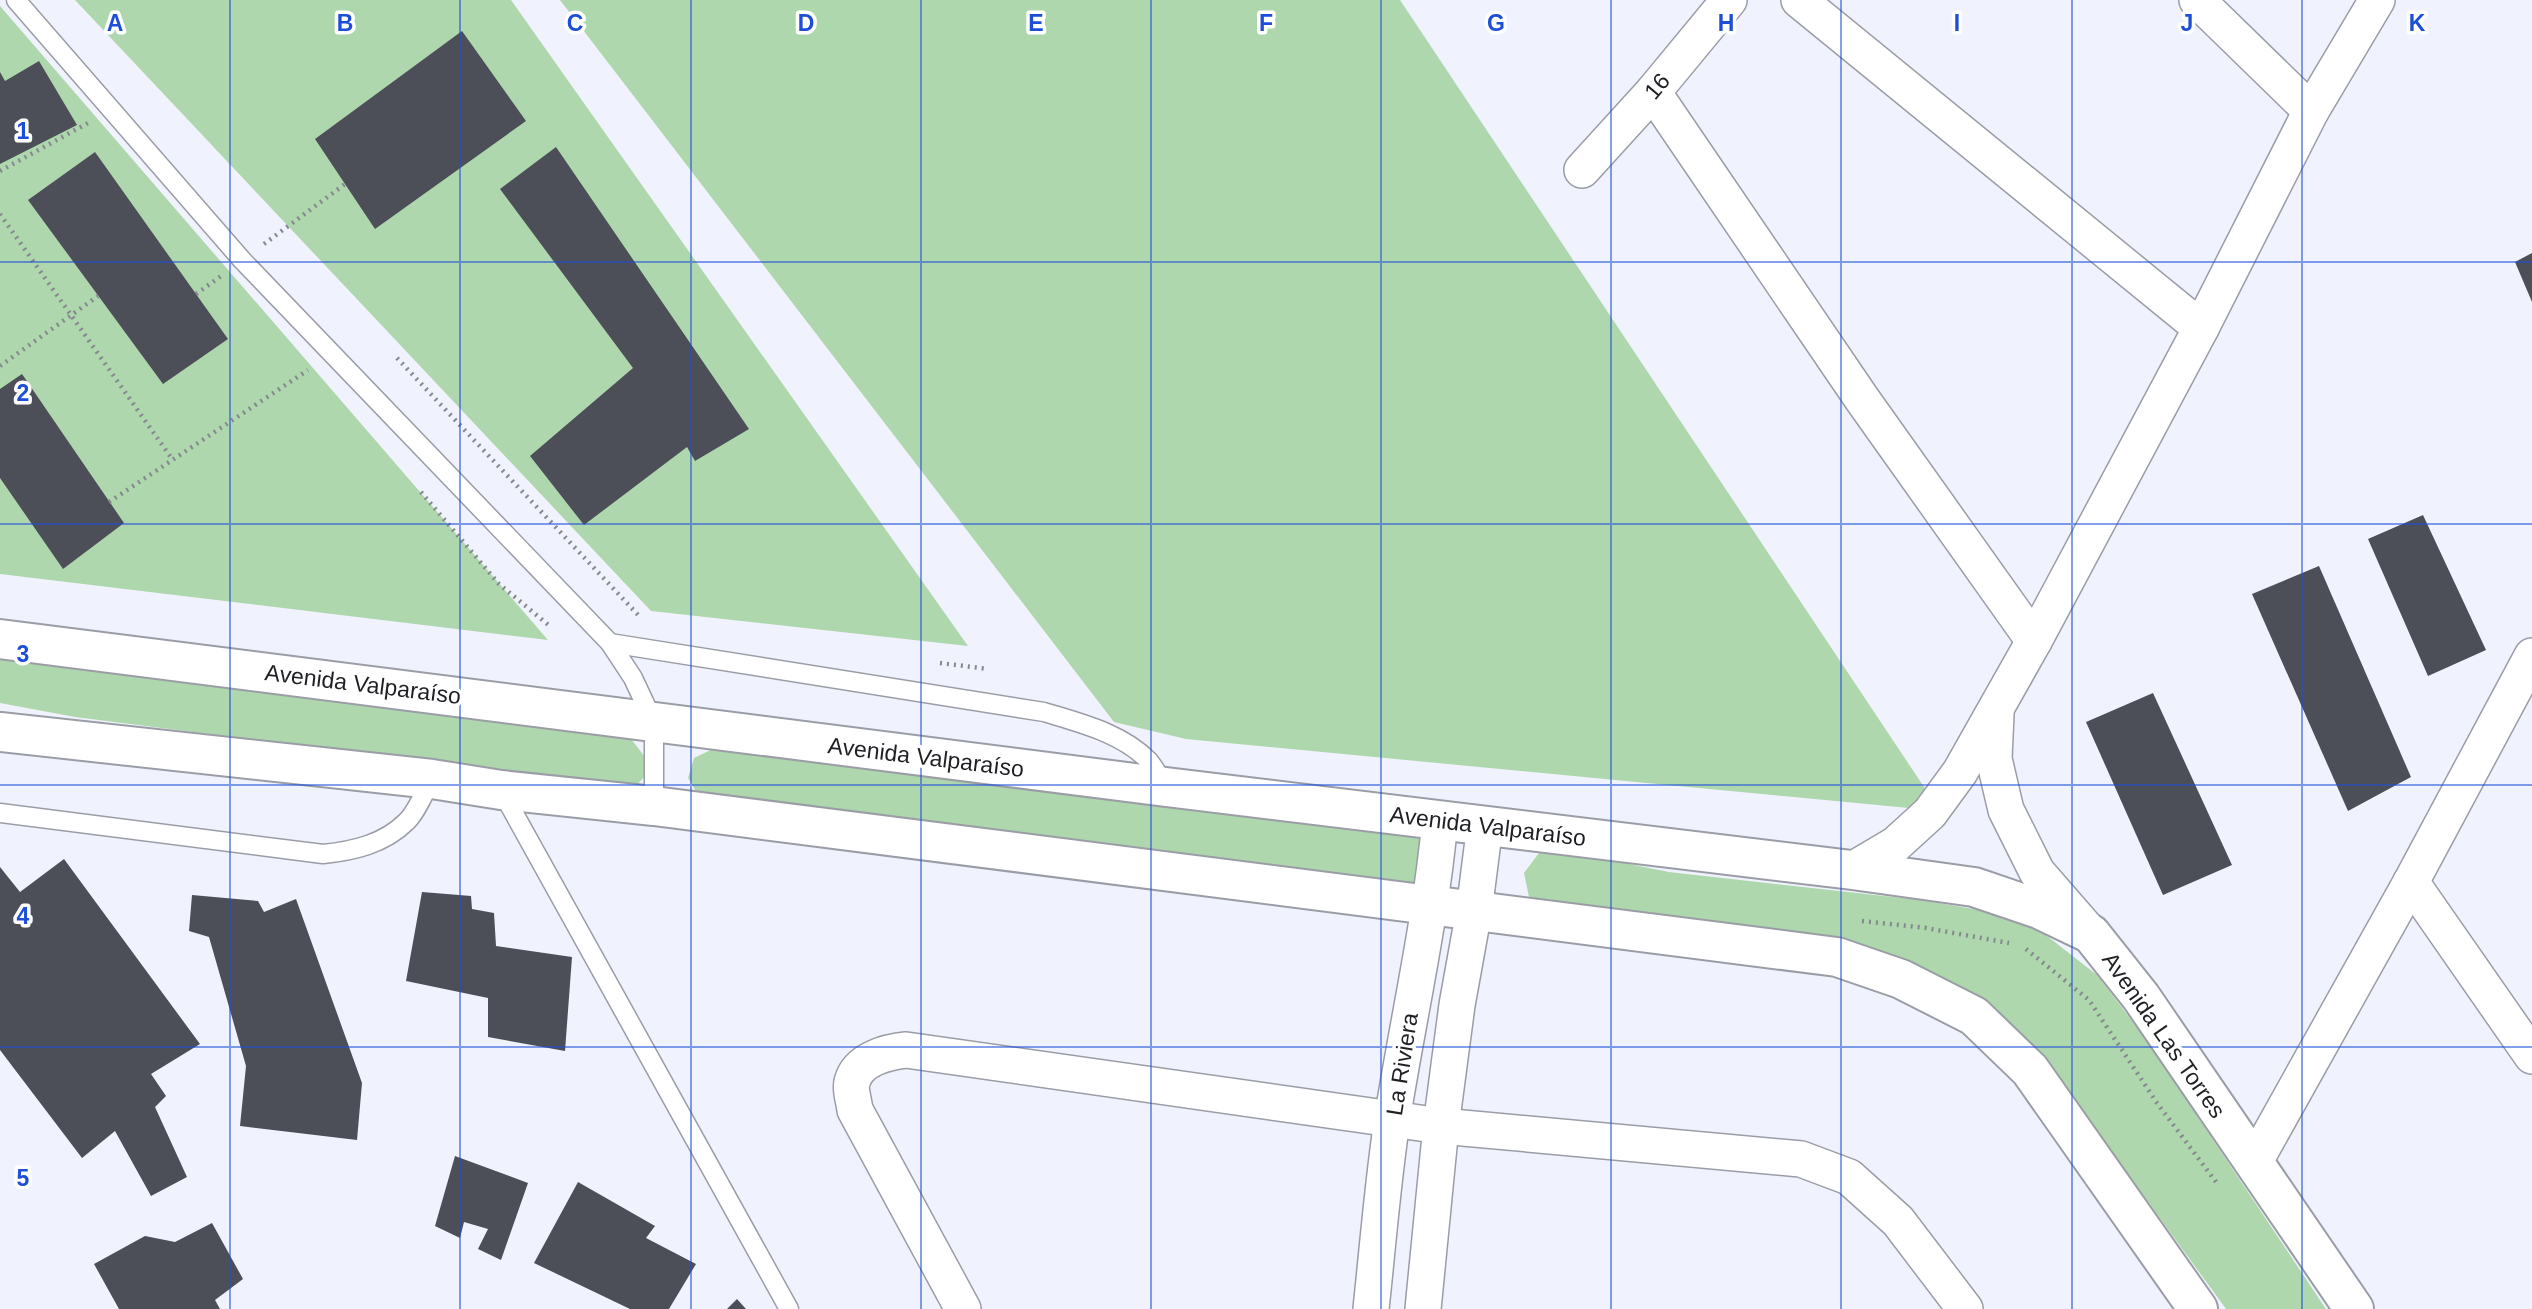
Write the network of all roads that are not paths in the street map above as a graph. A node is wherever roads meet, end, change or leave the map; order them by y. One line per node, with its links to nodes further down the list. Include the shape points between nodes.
1 (16, 0): 12 (lane, via 242,260)
2 (1729, 0): 6 (street, 16)
3 (1799, 0): 9 (street)
4 (2197, 0): 7 (street)
5 (2377, 0): 7 (street)
6 (1653, 92): 8 (street, 16); 11 (street)
7 (2311, 111): 9 (street)
8 (1582, 170)
9 (2201, 328): 11 (street)
10 (0, 639): 15 (main road, Avenida Valparaíso)
11 (2034, 641): 14 (street)
12 (610, 643): 15 (lane); 18 (lane, via 1044,712 1094,728 1127,745 1149,761)
13 (2532, 656): 25 (street)
14 (1997, 704): 24 (street, via 1960,772 1930,813 1896,844); 28 (street, via 1994,759 2006,810 2037,872)
15 (654, 723): 18 (main road, Avenida Valparaíso); 20 (lane)
16 (0, 732): 17 (main road)
17 (432, 779): 19 (main road); 21 (lane, via 407,822 354,851 323,854)
18 (1166, 787): 22 (main road, Avenida Valparaíso)
19 (501, 790): 20 (main road); 33 (lane)
20 (654, 806): 26 (main road)
21 (0, 813)
22 (1440, 820): 23 (main road, Avenida Valparaíso); 26 (street, La Riviera)
23 (1485, 825): 24 (main road, Avenida Valparaíso); 27 (street, La Riviera)
24 (1852, 870): 28 (main road, Avenida Las Torres, via 1974,887 2039,909)
25 (2411, 882): 29 (street); 32 (street)
26 (1431, 906): 27 (main road); 30 (street, La Riviera)
27 (1474, 911): 31 (street, La Riviera); 38 (main road, via 1837,957 1901,979 1974,1016 2030,1070)
28 (2091, 934): 32 (main road, Avenida Las Torres)
29 (2532, 1056)
30 (1392, 1117): 31 (street); 34 (street, via 906,1050 887,1052 865,1063 852,1082 855,1110); 35 (street, La Riviera)
31 (1441, 1126): 36 (street, La Riviera); 37 (street, via 1801,1160 1849,1177 1898,1221)
32 (2254, 1163): 39 (main road, Avenida Las Torres)
33 (789, 1309)
34 (963, 1309)
35 (1371, 1309)
36 (1423, 1309)
37 (1965, 1309)
38 (2198, 1309)
39 (2354, 1309)

